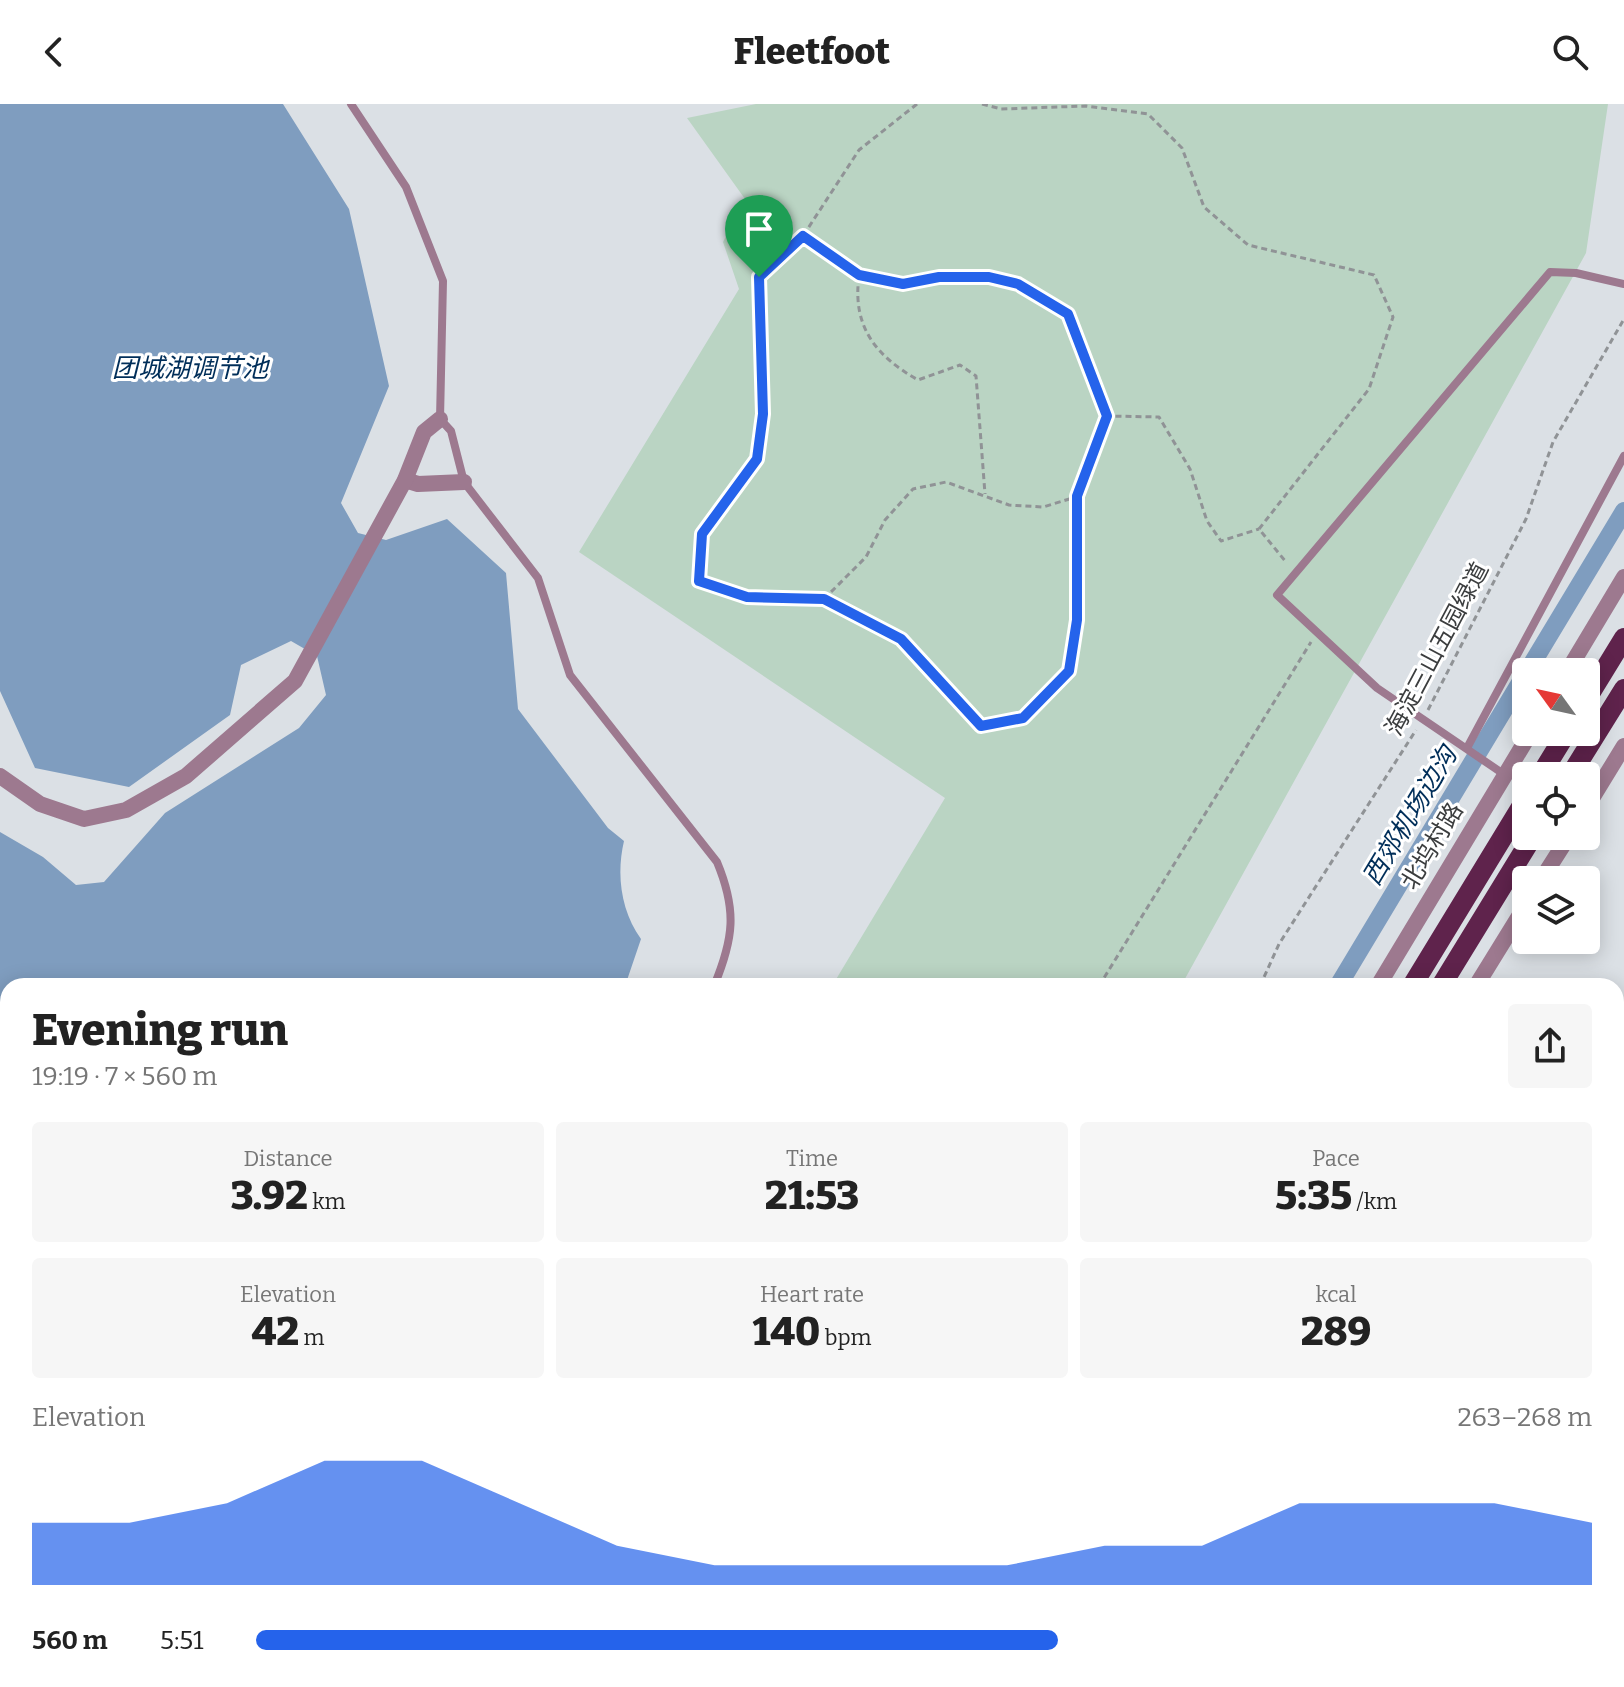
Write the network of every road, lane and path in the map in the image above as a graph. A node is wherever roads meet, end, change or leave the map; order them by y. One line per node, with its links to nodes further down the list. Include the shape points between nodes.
1 (351, 104): 9 (lane, via 406,187 443,281)
2 (917, 104): 4 (path, via 859,150)
3 (982, 104): 15 (path, via 1001,109 1086,106 1148,114 1182,148 1204,207 1248,245 1374,275 1393,317 1369,389)
4 (803, 236): 5 (path); 18 (path, via 759,277 763,414 757,459 702,534 699,581 747,597)
5 (859, 275): 8 (path, via 903,284 939,277 989,277 1018,284 1068,314); 13 (path, via 856,312 887,362 918,380 960,365 976,376)
6 (1624, 284): 16 (lane, via 1550,272)
7 (1624, 319): 24 (path, 海淀三山五园绿道, via 1553,442 1526,519)
8 (1107, 416): 14 (path); 15 (path, via 1159,417 1190,469 1207,521 1221,541)
9 (440, 419): 11 (street, via 424,432); 12 (lane, via 451,431)
10 (1624, 456): 27 (lane)
11 (405, 480): 12 (street); 30 (street, via 295,681 186,776 126,810 84,819 40,804)
12 (464, 482): 35 (lane, via 538,578 570,675 717,862 731,894 733,917)
13 (985, 494): 14 (path, via 1009,505 1043,507); 18 (path, via 946,482 913,489 885,520 866,557)
14 (1077, 496): 18 (path, via 1077,620 1069,671 1023,718 981,726 901,639)
15 (1259, 529): 16 (path)
16 (1296, 574): 19 (lane, via 1277,595)
17 (1624, 577): 21 (street)
18 (824, 599)
19 (1317, 632): 24 (lane, via 1377,688); 36 (path)
20 (1624, 638): 22 (main road)
21 (1575, 658)
22 (1600, 677)
23 (1624, 689): 28 (main road)
24 (1424, 719): 27 (lane); 37 (path, 海淀三山五园绿道, via 1279,944)
25 (1523, 746): 29 (street, 北坞村路)
26 (1624, 746): 31 (street)
27 (1468, 749): 29 (lane)
28 (1579, 762)
29 (1505, 775): 38 (street, 北坞村路)
30 (0, 776)
31 (1600, 785)
32 (1512, 822): 39 (main road)
33 (1524, 850): 40 (main road)
34 (1512, 928): 41 (street)
35 (717, 978)
36 (1104, 978)
37 (1264, 978)
38 (1383, 978)
39 (1417, 978)
40 (1446, 978)
41 (1481, 978)

